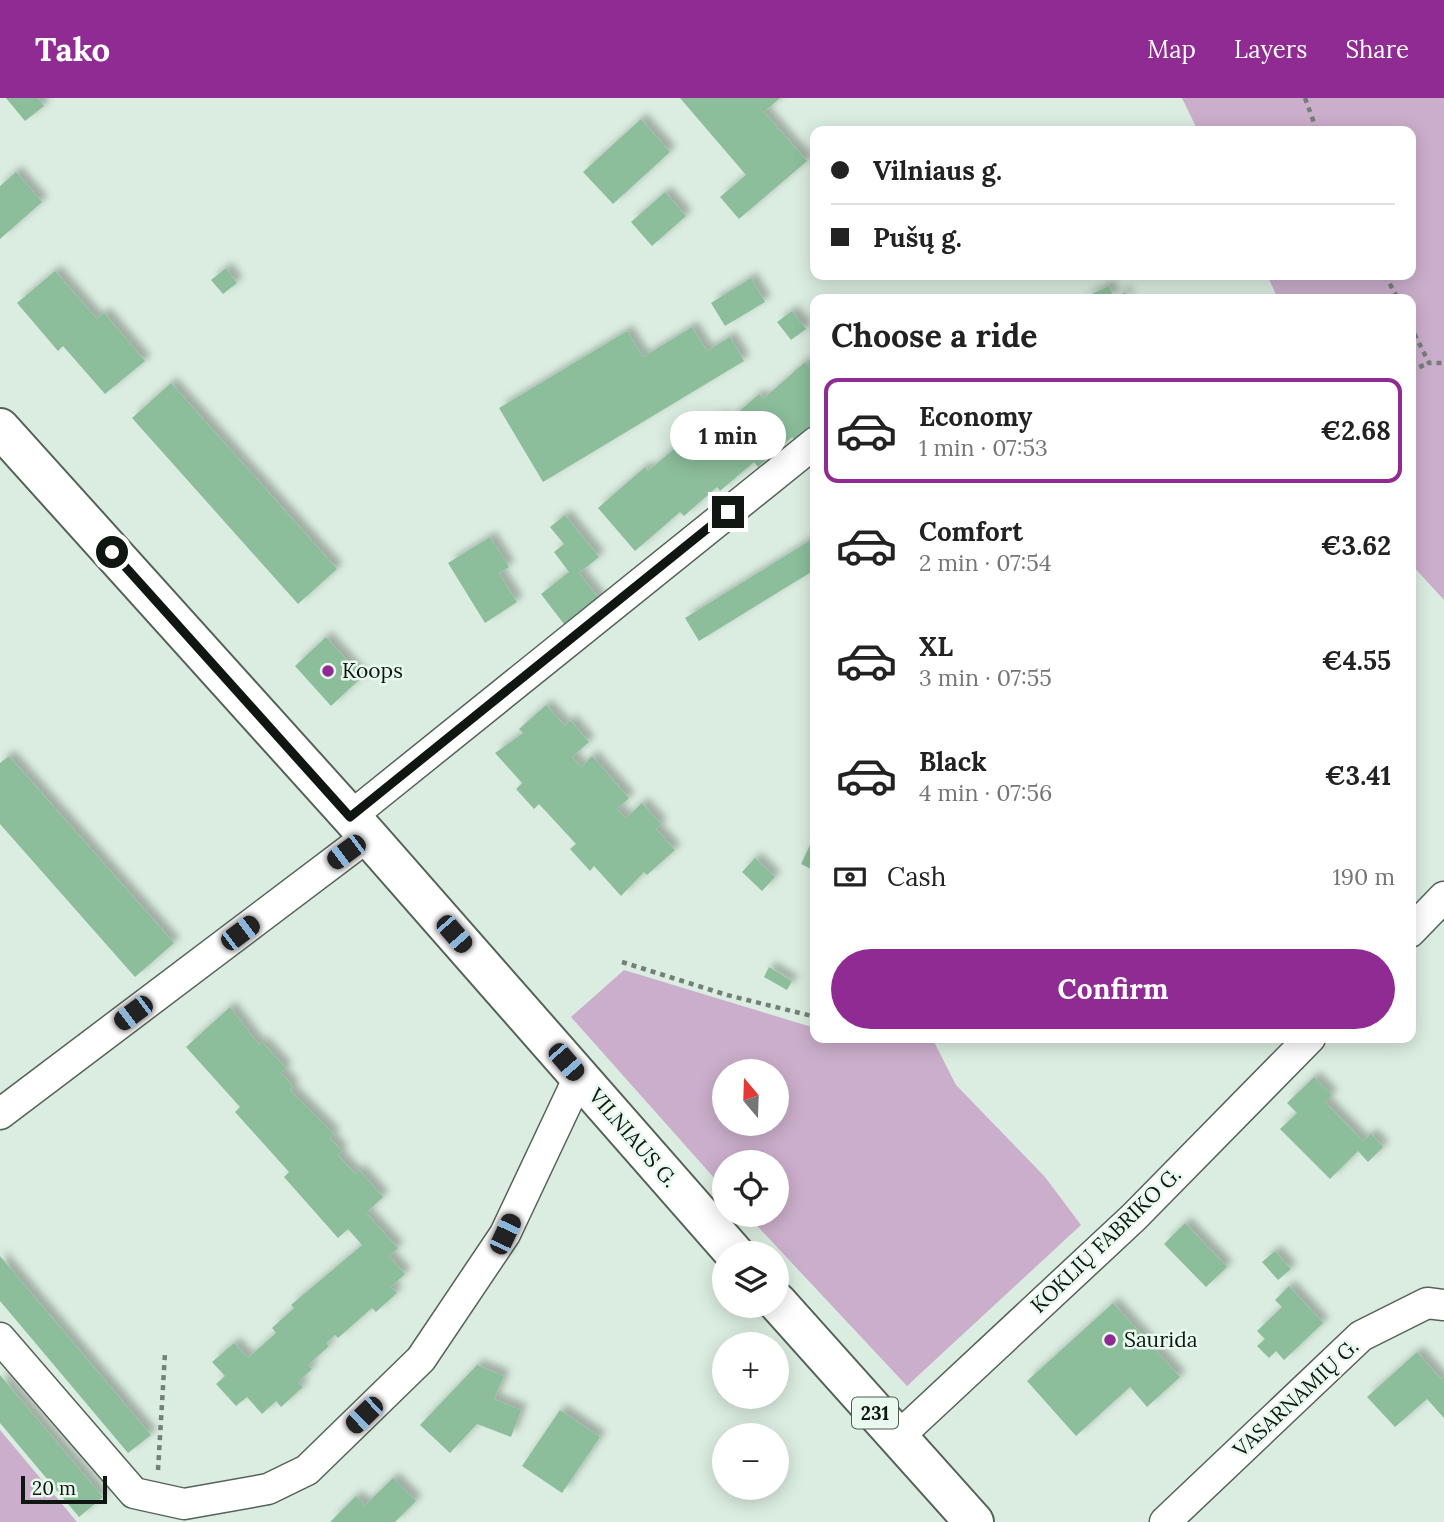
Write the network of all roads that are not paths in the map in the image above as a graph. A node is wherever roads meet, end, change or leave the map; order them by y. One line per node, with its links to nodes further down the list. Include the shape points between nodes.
1 (0, 428): 3 (main road, VILNIAUS G.)
2 (810, 447): 3 (street)
3 (359, 827): 7 (main road, VILNIAUS G.); 8 (street)
4 (1444, 897): 5 (street)
5 (1416, 926)
6 (1305, 1043): 13 (street, KOKLIŲ FABRIKO G., via 1134,1217)
7 (579, 1077): 9 (main road, VILNIAUS G.); 12 (street, via 505,1234 421,1359 307,1470 268,1489 184,1504 135,1493)
8 (0, 1114)
9 (723, 1241)
10 (1444, 1306): 15 (street, VASARNAMIŲ G., via 1427,1303 1361,1336)
11 (789, 1315): 13 (main road, 231)
12 (0, 1338)
13 (897, 1438): 14 (main road, 231)
14 (974, 1522)
15 (1165, 1522)

